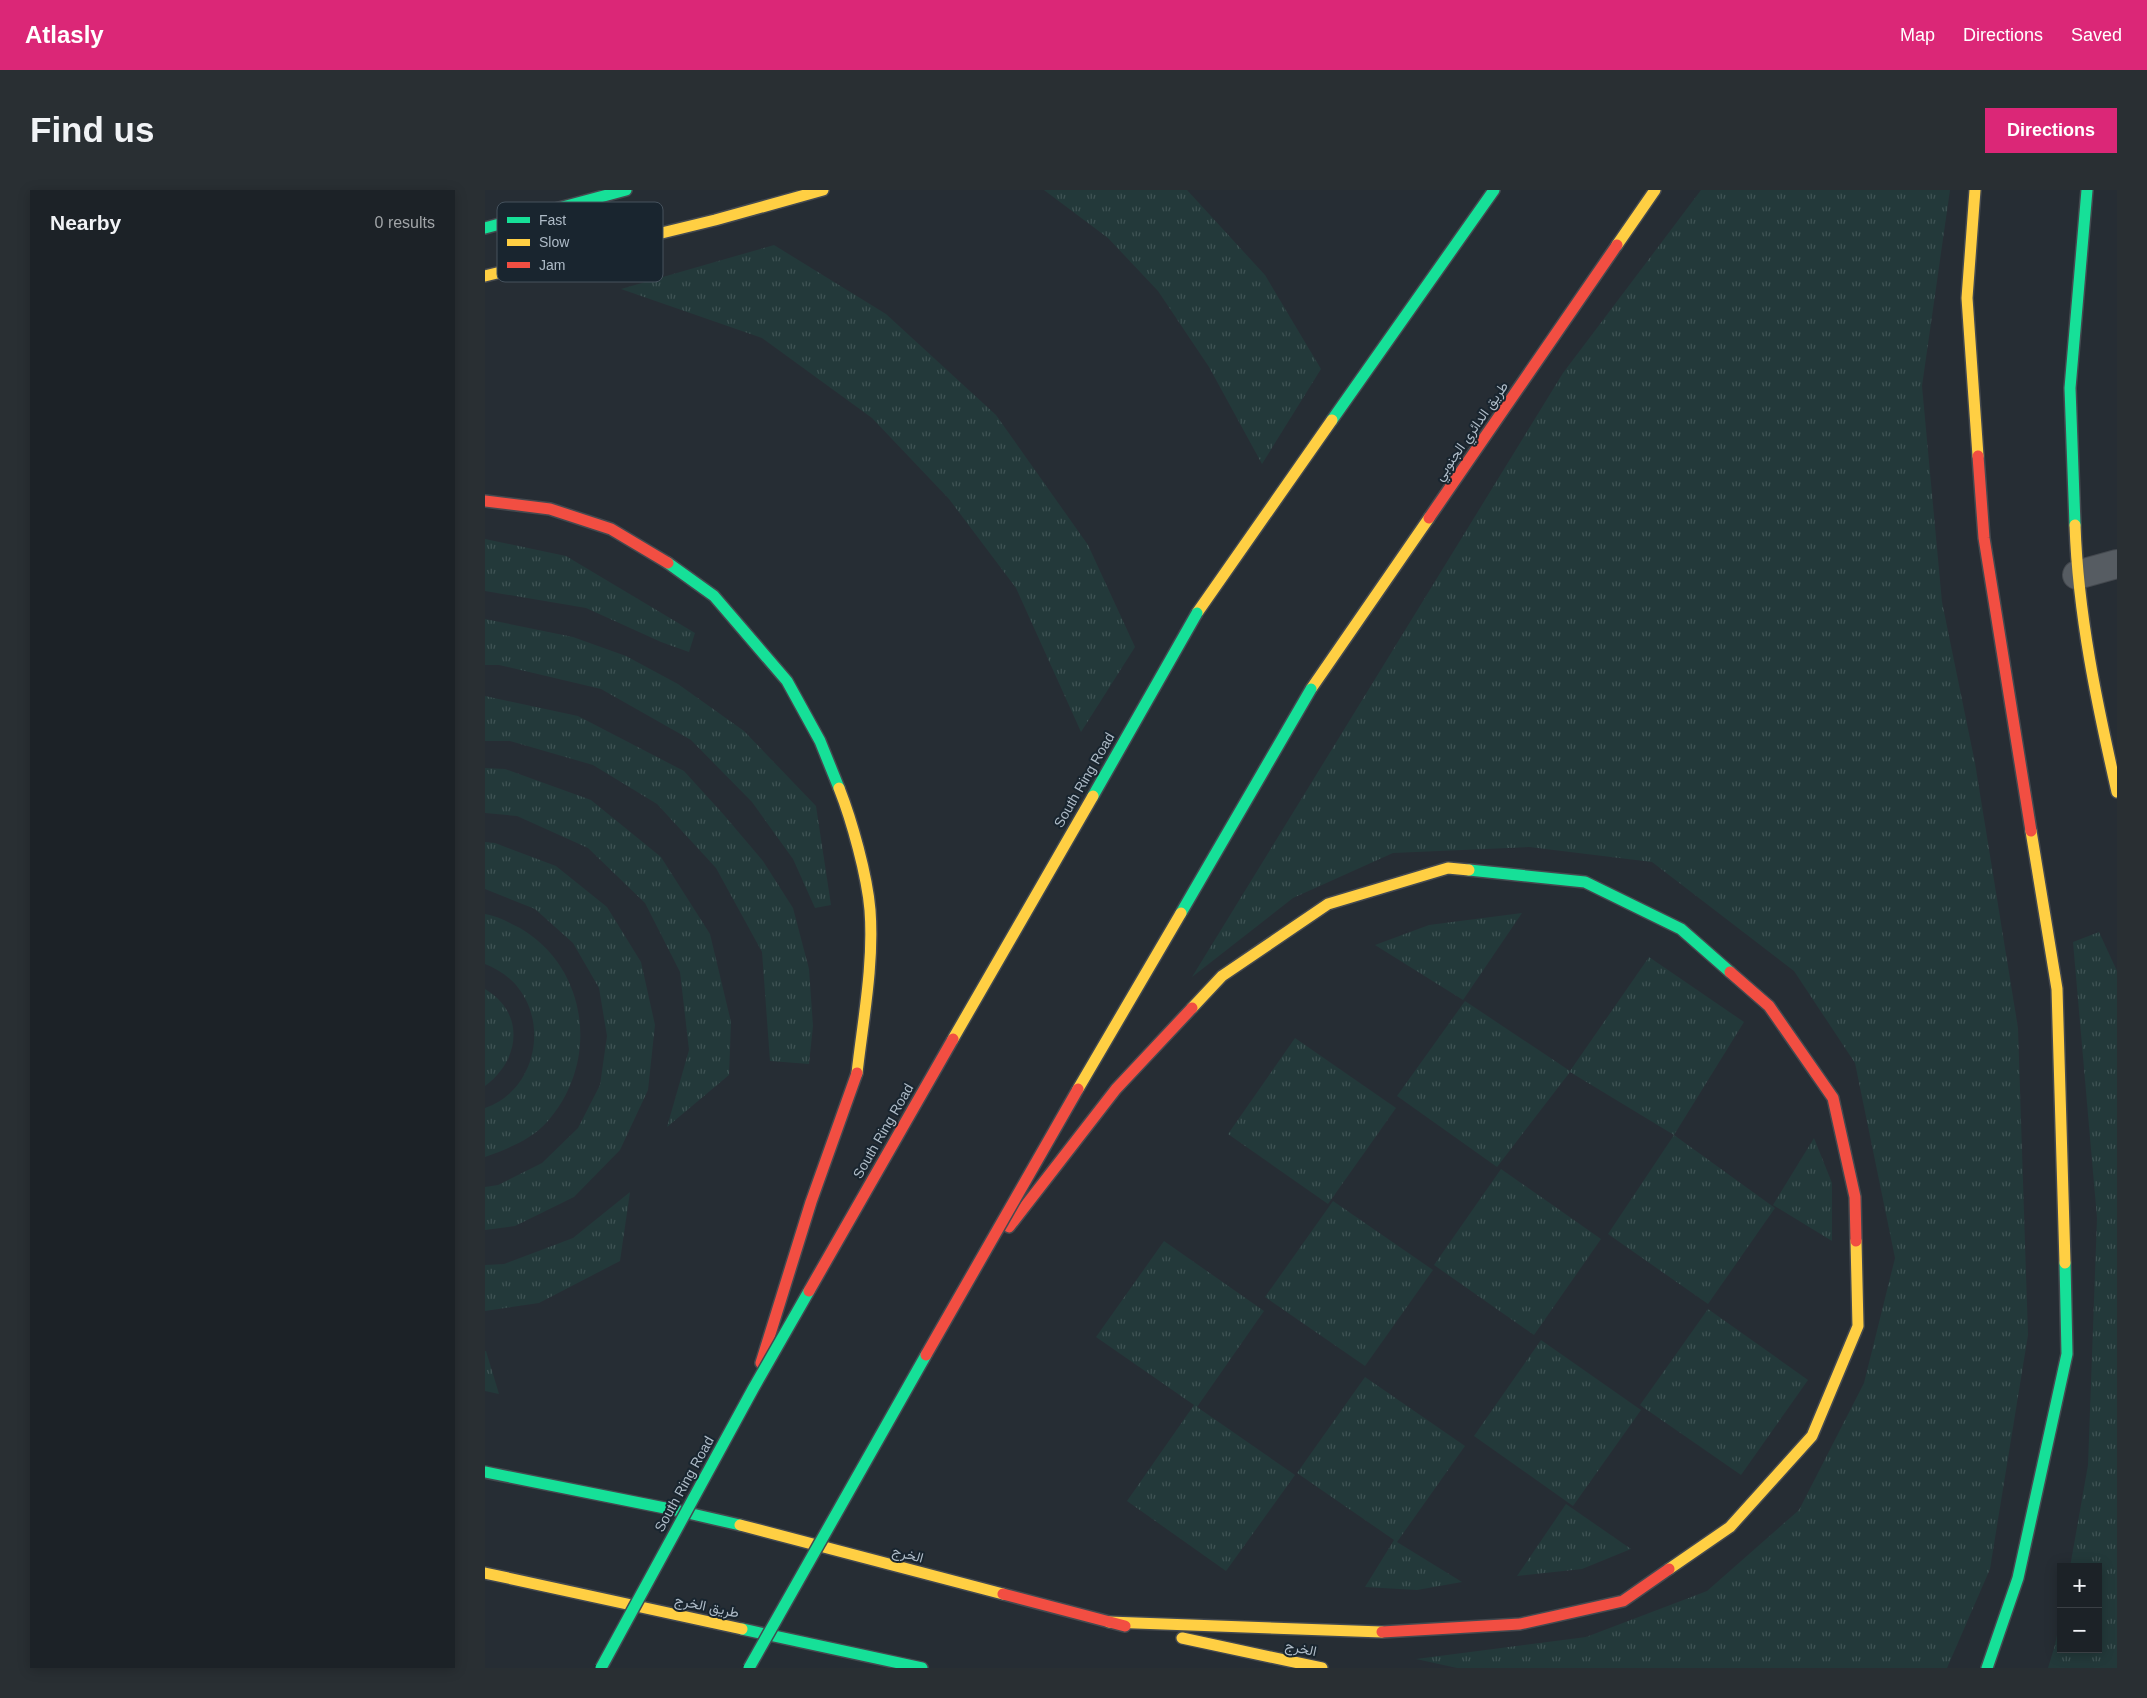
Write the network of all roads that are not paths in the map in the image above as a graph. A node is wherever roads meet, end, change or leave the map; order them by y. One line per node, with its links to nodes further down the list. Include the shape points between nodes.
1 (626, 190): 7 (main road)
2 (823, 190): 8 (main road)
3 (1494, 190): 14 (main road, South Ring Road, bridge, via 1197,613)
4 (1655, 190): 13 (main road, طريق الدائري الجنوبي, bridge, via 1311,689)
5 (1975, 190): 22 (main road, via 1967,298 1984,538 2057,989 2067,1354 2018,1578)
6 (2087, 190): 11 (main road, via 2070,388)
7 (581, 202)
8 (663, 233)
9 (485, 501): 14 (main road, bridge, via 550,509 611,529 656,555 714,596 787,681 820,742 841,793 859,852 870,910 869,968 856,1078 811,1202)
10 (2117, 564): 11 (street)
11 (2077, 575): 12 (main road, via 2101,725)
12 (2117, 792)
13 (970, 1276): 17 (main road, bridge, via 1117,1089 1222,976 1328,904 1448,868 1585,882 1681,929 1769,1006 1833,1098 1855,1197 1858,1326 1812,1436 1730,1527 1623,1602 1520,1624 1367,1633); 19 (main road, bridge)
14 (753, 1389): 18 (main road, South Ring Road, bridge)
15 (485, 1472): 17 (main road, الخرج, via 763,1531)
16 (485, 1573): 20 (main road, طريق الخرج)
17 (1109, 1622): 21 (main road, الخرج)
18 (601, 1668)
19 (749, 1668)
20 (922, 1668)
21 (1322, 1668)
22 (1987, 1668)

